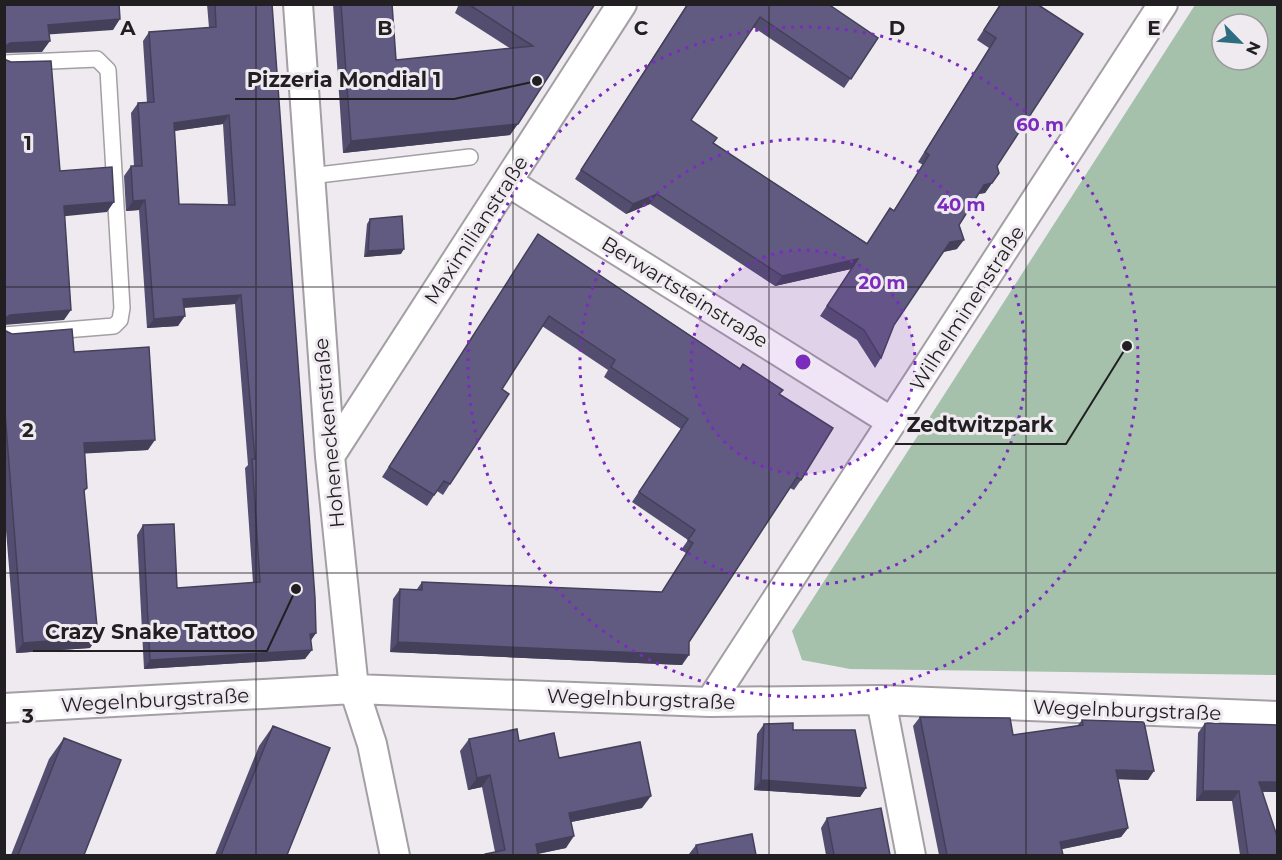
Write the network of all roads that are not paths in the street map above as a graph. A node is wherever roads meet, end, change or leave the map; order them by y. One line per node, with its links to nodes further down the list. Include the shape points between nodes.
1 (298, 4): 6 (street, Hoheneckenstraße)
2 (622, 4): 7 (street, Maximilianstraße)
3 (1163, 4): 9 (street, Wilhelminenstraße)
4 (4, 63): 8 (lane, via 97,59 108,70 122,308 120,320 114,326)
5 (470, 157): 6 (lane)
6 (310, 176): 10 (street, Hoheneckenstraße)
7 (508, 182): 9 (street, Berwartsteinstraße); 10 (street, Maximilianstraße)
8 (4, 335)
9 (892, 422): 13 (street, Wilhelminenstraße)
10 (330, 456): 11 (street, Hoheneckenstraße)
11 (354, 689): 13 (street, Wegelnburgstraße); 14 (street, Wegelnburgstraße); 16 (street, Hoheneckenstraße, via 372,744)
12 (881, 700): 13 (street, Wegelnburgstraße); 15 (street, Wegelnburgstraße); 17 (street)
13 (710, 702)
14 (4, 708)
15 (1278, 716)
16 (394, 855)
17 (911, 855)

